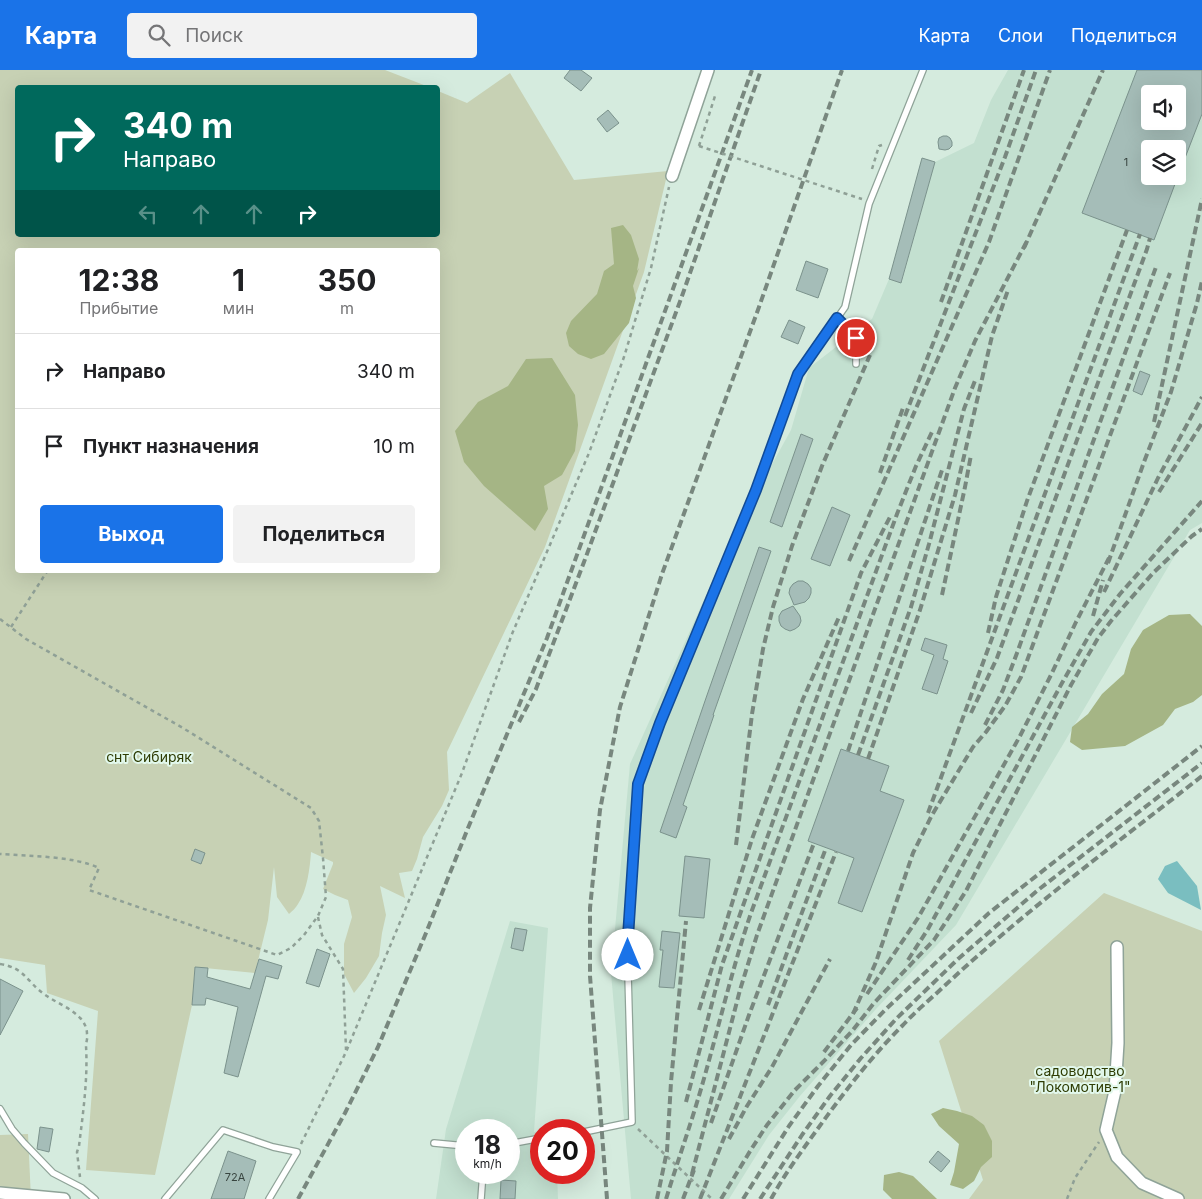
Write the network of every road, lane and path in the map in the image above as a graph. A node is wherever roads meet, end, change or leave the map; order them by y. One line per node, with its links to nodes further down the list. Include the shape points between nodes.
1 (708, 70): 4 (street)
2 (923, 70): 6 (lane, via 869,204 845,306)
3 (715, 96): 5 (path, bridge, via 698,146)
4 (672, 176): 15 (path, via 651,268 624,357 589,453 512,634 462,773)
5 (862, 199)
6 (837, 318): 7 (lane, via 856,338); 17 (lane, via 798,374 756,490 638,784 628,937)
7 (856, 364)
8 (46, 573): 10 (path)
9 (0, 619): 10 (path)
10 (11, 627): 12 (path, via 26,639 184,728 311,808 319,821 326,897)
11 (0, 854): 12 (path, via 91,864 99,868 89,890 277,955 291,948)
12 (318, 916): 15 (path, via 322,935 344,969)
13 (1117, 946): 19 (street, via 1118,1043 1115,1091)
14 (0, 964): 24 (path, via 20,971 42,993 75,1014 88,1033 87,1075 77,1152)
15 (346, 1052): 22 (path)
16 (0, 1109): 24 (lane, via 12,1129 53,1172)
17 (632, 1122): 18 (lane); 31 (path)
18 (595, 1130)
19 (1106, 1130): 32 (path); 33 (street, via 1117,1157 1142,1183)
20 (434, 1143): 21 (lane)
21 (455, 1145)
22 (297, 1152): 28 (lane, via 223,1130); 29 (lane)
23 (482, 1184): 30 (lane)
24 (82, 1188): 27 (lane)
25 (0, 1193): 26 (street)
26 (64, 1199)
27 (95, 1199)
28 (165, 1199)
29 (269, 1199)
30 (481, 1199)
31 (712, 1199)
32 (1067, 1199)
33 (1178, 1199)

